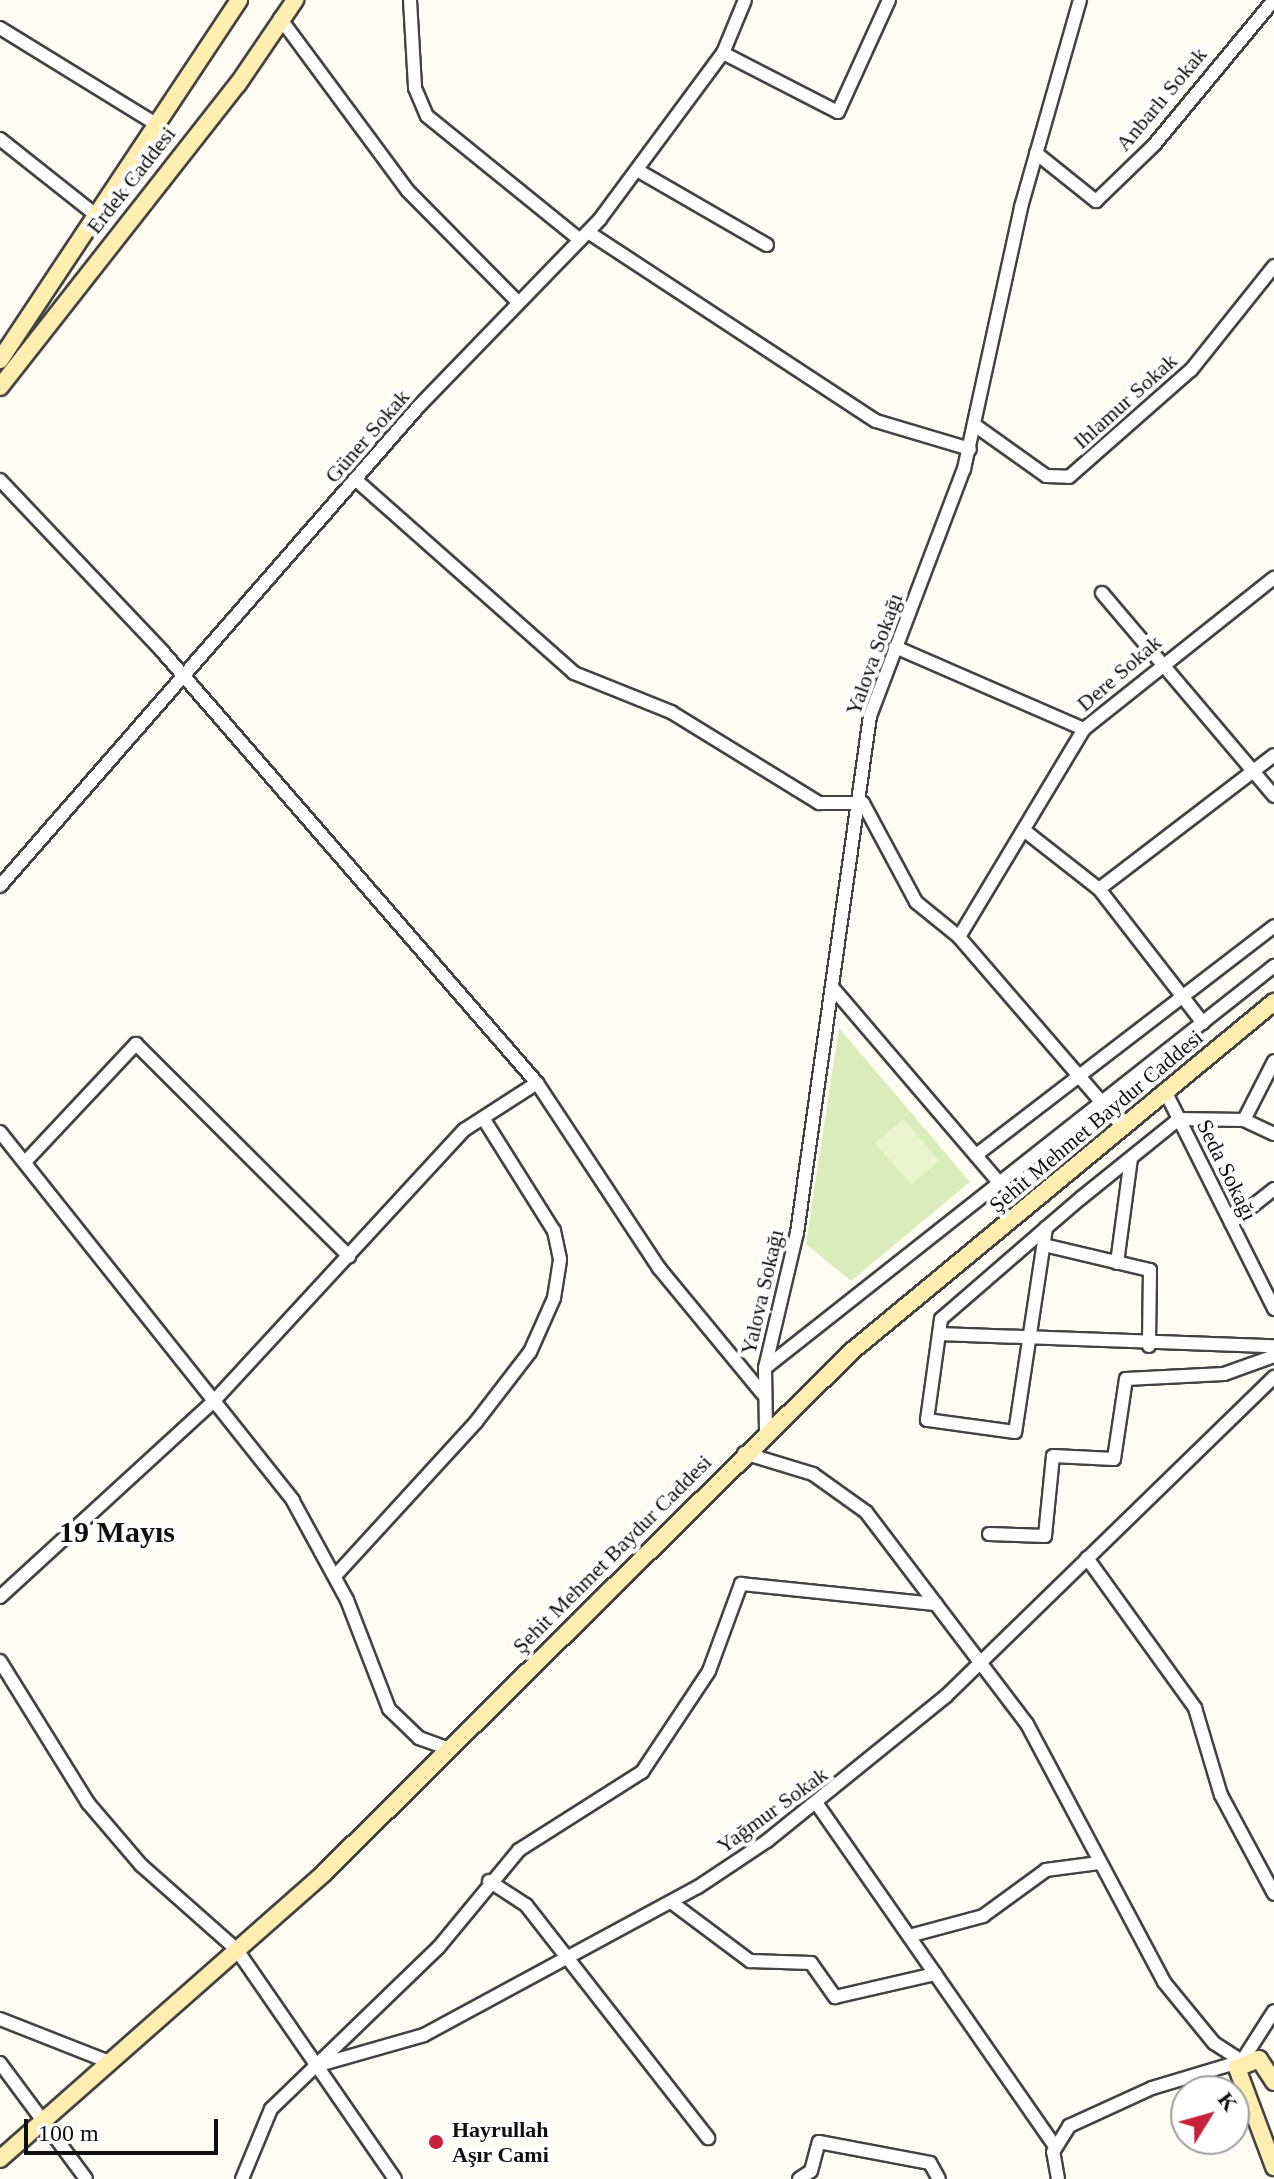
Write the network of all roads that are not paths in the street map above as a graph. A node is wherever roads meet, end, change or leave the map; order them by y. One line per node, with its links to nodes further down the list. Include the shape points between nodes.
1 (239, 0): 11 (street, Erdek Caddesi)
2 (295, 0): 8 (street, Erdek Caddesi)
3 (410, 0): 16 (street, via 415,88 427,116)
4 (745, 0): 10 (street, Güner Sokak)
5 (889, 0): 10 (street, via 838,112)
6 (1080, 0): 13 (street, Yalova Sokağı)
7 (1274, 0): 13 (street, Anbarlı Sokak, via 1154,145 1096,201)
8 (280, 18): 19 (street, via 408,191); 21 (street, Erdek Caddesi, via 238,84)
9 (0, 28): 11 (street)
10 (723, 53): 14 (street, Güner Sokak)
11 (153, 122): 15 (street, Erdek Caddesi)
12 (0, 139): 15 (street)
13 (1036, 153): 22 (street, Yalova Sokağı)
14 (637, 170): 16 (street, Güner Sokak); 17 (street)
15 (96, 215): 20 (street, Erdek Caddesi)
16 (584, 236): 19 (street, Güner Sokak); 23 (street, via 876,421)
17 (767, 245)
18 (1274, 266): 22 (street, Ihlamur Sokak, via 1191,370 1069,477 1046,476)
19 (518, 302): 25 (street, Güner Sokak)
20 (0, 360)
21 (0, 387)
22 (976, 426): 23 (street, Yalova Sokağı)
23 (970, 449): 28 (street, Yalova Sokağı)
24 (0, 480): 30 (street)
25 (356, 480): 30 (street, Güner Sokak); 35 (street, via 574,673 671,712 819,803)
26 (1274, 578): 29 (street, Dere Sokak)
27 (1102, 593): 29 (street)
28 (895, 647): 31 (street); 35 (street, Yalova Sokağı, via 870,716)
29 (1162, 660): 31 (street, Dere Sokak); 33 (street)
30 (183, 675): 37 (street, Güner Sokak); 48 (street)
31 (1084, 729): 36 (street, Dere Sokak)
32 (1274, 755): 33 (street)
33 (1254, 771): 34 (street); 38 (street)
34 (1274, 796)
35 (863, 803): 40 (street, via 916,902); 42 (street, Yalova Sokağı, via 848,854)
36 (1025, 831): 38 (street); 40 (street, Dere Sokak)
37 (0, 886)
38 (1099, 889): 43 (street)
39 (1274, 926): 43 (street)
40 (959, 937): 47 (street)
41 (1274, 966): 45 (street)
42 (832, 987): 57 (street); 73 (street, Yalova Sokağı, via 797,1233)
43 (1183, 996): 45 (street); 47 (street)
44 (1274, 1002): 49 (street, Şehit Mehmet Baydur Caddesi)
45 (1203, 1023): 50 (street)
46 (1274, 1061): 53 (street)
47 (1079, 1076): 50 (street); 57 (street)
48 (537, 1083): 51 (street); 75 (street, via 659,1268)
49 (1165, 1091): 52 (street, Seda Sokağı); 54 (street, Şehit Mehmet Baydur Caddesi)
50 (1103, 1103): 54 (street); 60 (street)
51 (483, 1118): 65 (street); 81 (street, via 554,1231 560,1259 554,1298 530,1352 476,1422)
52 (1179, 1119): 53 (street); 58 (street); 62 (street, Seda Sokağı)
53 (1244, 1120): 56 (street)
54 (1123, 1127): 77 (street, Şehit Mehmet Baydur Caddesi)
55 (0, 1132): 59 (street)
56 (1274, 1134)
57 (976, 1155): 60 (street)
58 (1131, 1158): 63 (street); 66 (street)
59 (26, 1161): 65 (street, via 136,1044); 76 (street)
60 (1000, 1184): 73 (street)
61 (1274, 1189): 62 (street)
62 (1231, 1223): 67 (street, Seda Sokağı)
63 (1046, 1228): 64 (street); 68 (street, via 941,1319)
64 (1044, 1245): 66 (street); 69 (street)
65 (349, 1256): 76 (street)
66 (1117, 1263): 70 (street, via 1150,1270)
67 (1274, 1309)
68 (939, 1334): 69 (street); 69 (street, via 927,1420 1015,1432)
69 (1032, 1336): 70 (street)
70 (1149, 1346): 71 (street)
71 (1274, 1346)
72 (1274, 1356): 79 (street, via 1224,1374 1126,1379 1114,1459 1053,1456 1045,1536)
73 (765, 1368): 75 (street, Yalova Sokağı)
74 (1274, 1377): 80 (street, Yağmur Sokak, via 1195,1462)
75 (763, 1394): 77 (street, Yalova Sokağı)
76 (212, 1403): 81 (street, via 293,1501); 82 (street)
77 (766, 1431): 78 (street, Şehit Mehmet Baydur Caddesi)
78 (744, 1453): 83 (street, via 804,1470 854,1501); 86 (street, Şehit Mehmet Baydur Caddesi)
79 (989, 1534)
80 (1087, 1558): 85 (street, Yağmur Sokak); 90 (street, via 1195,1708 1221,1795)
81 (335, 1576): 86 (street, via 389,1709 419,1738)
82 (0, 1597)
83 (936, 1604): 85 (street); 89 (street, via 741,1584 709,1671 642,1772 612,1797 540,1832)
84 (0, 1661): 93 (street, via 105,1825)
85 (981, 1663): 87 (street, Yağmur Sokak); 88 (street, via 1027,1724)
86 (449, 1749): 93 (street, Şehit Mehmet Baydur Caddesi)
87 (817, 1804): 91 (street, Yağmur Sokak); 92 (street)
88 (1099, 1863): 92 (street, via 1046,1870 983,1916); 101 (street, via 1177,2001)
89 (489, 1881): 94 (street, via 520,1898); 100 (street, via 438,1948)
90 (1274, 1894)
91 (671, 1902): 94 (street, Yağmur Sokak); 95 (street, via 750,1961 811,1963 835,1997)
92 (909, 1936): 95 (street)
93 (237, 1950): 98 (street, Şehit Mehmet Baydur Caddesi); 100 (street)
94 (566, 1960): 100 (street, Yağmur Sokak, via 424,2035); 104 (street)
95 (935, 1974): 105 (street)
96 (1274, 2011): 101 (street)
97 (0, 2019): 98 (street)
98 (109, 2062): 103 (street, Şehit Mehmet Baydur Caddesi)
99 (0, 2063): 103 (street)
100 (319, 2065): 109 (street, Yağmur Sokak, via 271,2109); 110 (street)
101 (1240, 2069): 102 (street, via 1266,2065); 105 (street, via 1076,2121); 107 (street)
102 (1274, 2082)
103 (43, 2120): 106 (street, Şehit Mehmet Baydur Caddesi); 108 (street)
104 (708, 2138)
105 (1055, 2146): 113 (street)
106 (0, 2159)
107 (1274, 2167)
108 (86, 2179)
109 (242, 2179)
110 (395, 2179)
111 (799, 2179): 112 (street, via 811,2171 819,2142 930,2163)
112 (939, 2179)
113 (1058, 2179)

